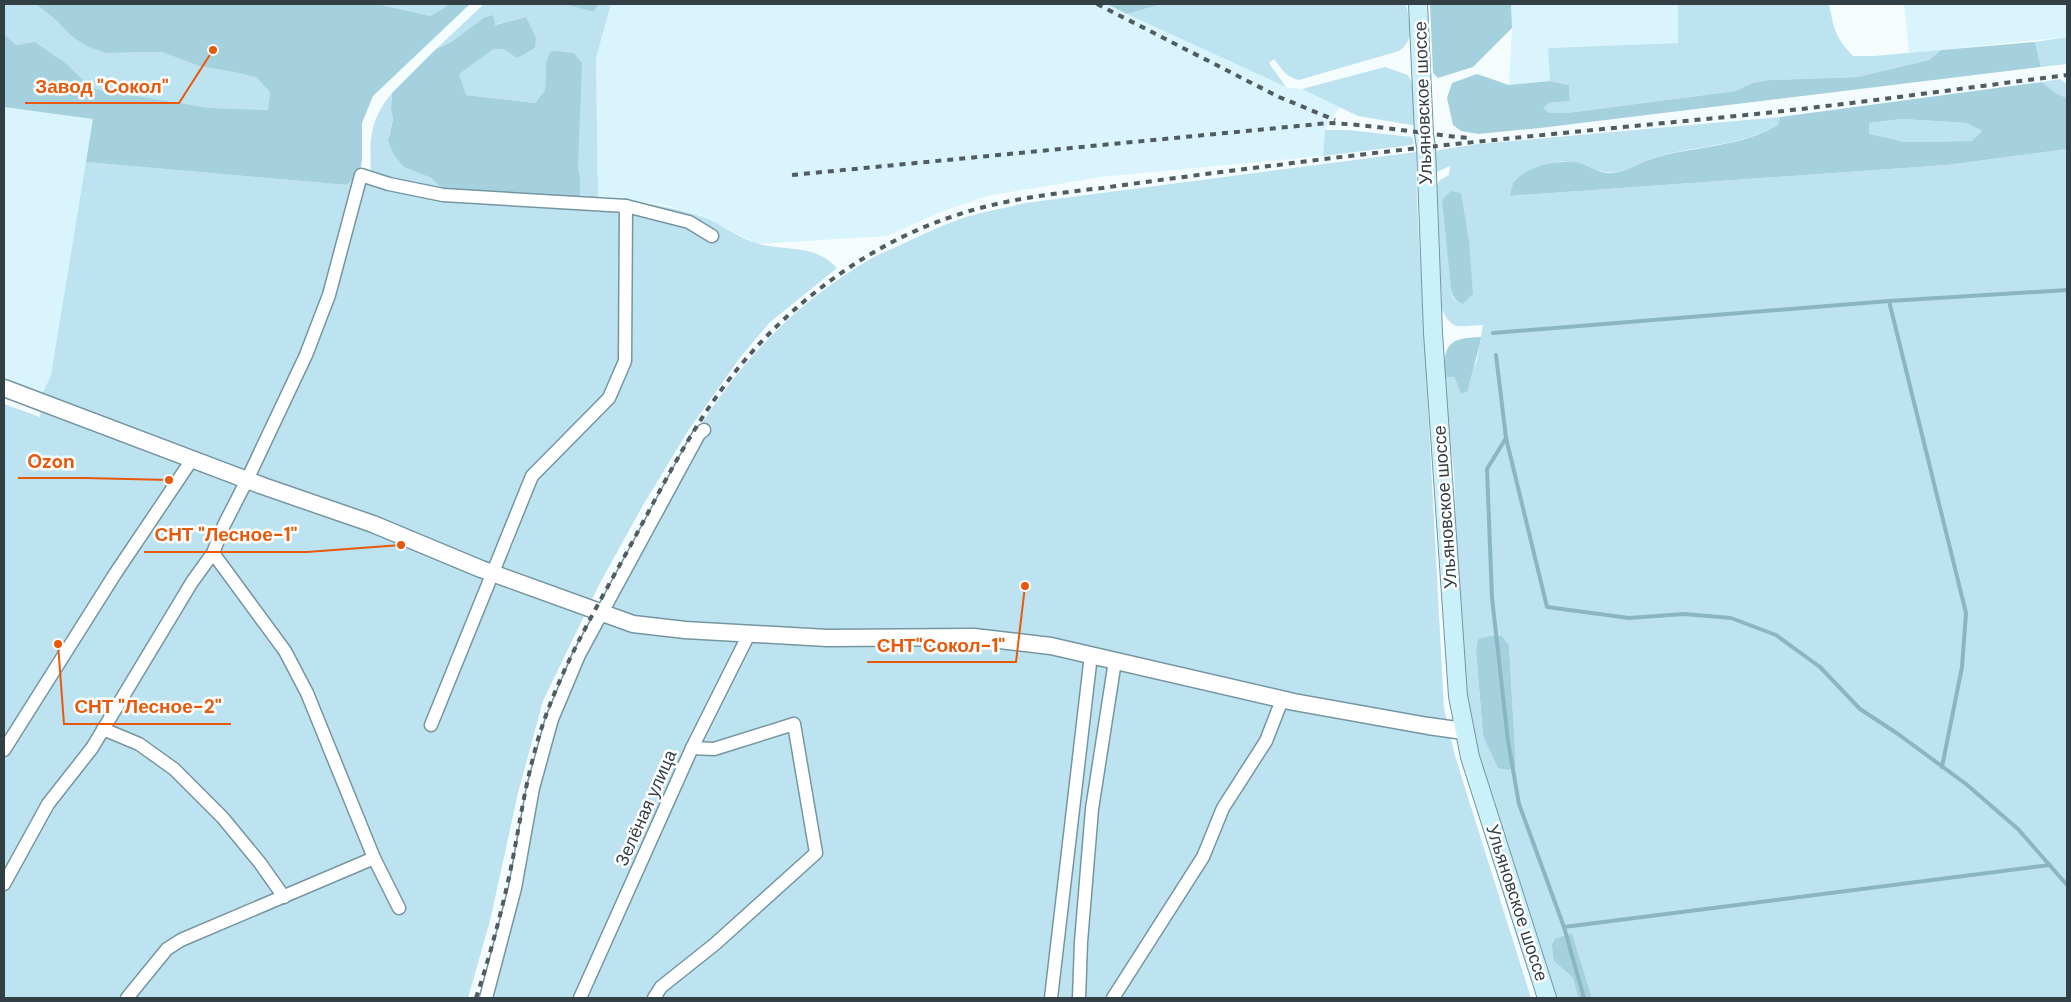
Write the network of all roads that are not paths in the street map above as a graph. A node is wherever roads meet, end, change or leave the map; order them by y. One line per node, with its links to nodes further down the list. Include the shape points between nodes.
1 (1418, 4): 17 (main road, Ульяновское шоссе, via 1433,333 1458,696)
2 (626, 206): 3 (street, via 689,222); 7 (street, via 443,195 361,176 330,295 306,355); 9 (street, via 625,361 609,398 532,476)
3 (712, 236)
4 (4, 388): 6 (street)
5 (704, 430): 10 (street)
6 (193, 458): 7 (street); 19 (street)
7 (247, 480): 8 (street); 9 (street, via 373,524)
8 (213, 553): 16 (street); 20 (street, via 285,651 307,694)
9 (492, 572): 10 (street); 15 (street)
10 (601, 614): 11 (street, via 633,624); 25 (street, via 579,655 549,728 533,788 515,888)
11 (749, 634): 12 (street, via 827,638 974,637 1051,646); 18 (street, Зелёная улица)
12 (1091, 655): 13 (street); 28 (street)
13 (1115, 661): 14 (street); 29 (street, via 1092,809)
14 (1282, 700): 17 (street); 30 (street, via 1266,741 1223,808 1203,857)
15 (431, 725)
16 (103, 729): 21 (street, via 48,804); 22 (street, via 140,744 174,769 223,818)
17 (1464, 730): 31 (main road, Ульяновское шоссе)
18 (692, 748): 26 (street, Зелёная улица); 27 (street, via 714,749 794,724 816,853 715,944 661,987)
19 (4, 750)
20 (374, 858): 22 (street); 23 (street)
21 (4, 884)
22 (284, 897): 24 (street, via 181,940 167,949)
23 (399, 908)
24 (127, 998)
25 (486, 998)
26 (580, 998)
27 (654, 998)
28 (1051, 998)
29 (1079, 998)
30 (1113, 998)
31 (1547, 998)

